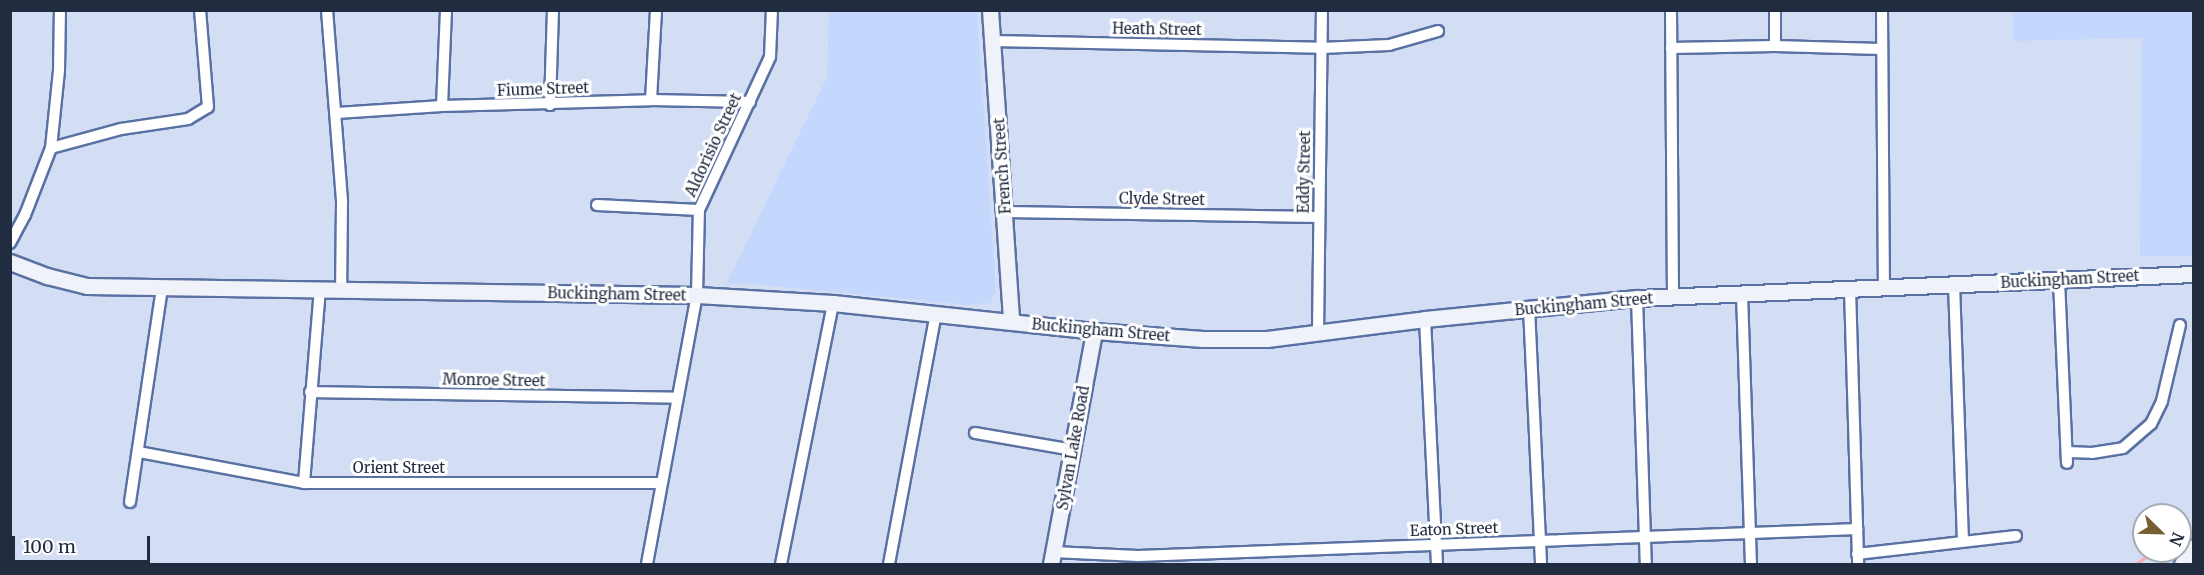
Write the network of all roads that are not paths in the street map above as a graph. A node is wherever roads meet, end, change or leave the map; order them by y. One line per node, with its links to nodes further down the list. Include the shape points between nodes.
1 (60, 10): 24 (street)
2 (200, 10): 24 (street, via 208,107 188,119 122,129)
3 (327, 10): 23 (street)
4 (446, 10): 22 (street)
5 (553, 10): 21 (street)
6 (657, 10): 19 (street)
7 (772, 10): 20 (street, Aldorisio Street, via 770,57)
8 (990, 10): 14 (main road, French Street)
9 (1322, 10): 16 (street, Eddy Street)
10 (1671, 10): 17 (street)
11 (1775, 10): 15 (street)
12 (1882, 10): 18 (street)
13 (1438, 31): 16 (street, Heath Street, via 1389,45)
14 (993, 41): 16 (street, Heath Street); 27 (main road, French Street)
15 (1775, 46): 17 (street); 18 (street)
16 (1321, 48): 28 (street, Eddy Street)
17 (1671, 48): 41 (street)
18 (1881, 49): 34 (street)
19 (651, 100): 20 (street, Fiume Street); 21 (street, Fiume Street)
20 (750, 102): 26 (street, Aldorisio Street)
21 (550, 105): 22 (street, Fiume Street)
22 (442, 106): 23 (street, Fiume Street)
23 (337, 113): 38 (street, via 342,202)
24 (51, 148): 29 (street)
25 (597, 205): 26 (street)
26 (699, 210): 40 (street, Aldorisio Street)
27 (1005, 212): 28 (street, Clyde Street); 47 (main road, French Street)
28 (1319, 217): 50 (street, Eddy Street)
29 (10, 243)
30 (10, 262): 35 (main road, Buckingham Street, via 87,286)
31 (2193, 274): 32 (main road, Buckingham Street)
32 (2059, 280): 33 (main road, Buckingham Street); 48 (street, via 2067,457 2123,448 2151,424 2162,401)
33 (1954, 284): 34 (main road, Buckingham Street); 64 (street)
34 (1884, 288): 36 (main road, Buckingham Street)
35 (162, 289): 37 (main road, Buckingham Street); 55 (street)
36 (1850, 289): 39 (main road, Buckingham Street); 59 (street)
37 (320, 290): 38 (main road, Buckingham Street); 51 (street)
38 (340, 291): 40 (main road, Buckingham Street)
39 (1742, 294): 41 (main road, Buckingham Street); 60 (street)
40 (697, 295): 43 (main road, Buckingham Street); 52 (street, Aldorisio Street)
41 (1673, 297): 42 (main road, Buckingham Street)
42 (1637, 298): 44 (main road, Buckingham Street); 62 (street)
43 (833, 303): 45 (main road, Buckingham Street); 70 (street)
44 (1529, 308): 46 (main road, Buckingham Street); 63 (street)
45 (936, 314): 47 (main road, Buckingham Street); 71 (street)
46 (1425, 319): 50 (main road, Buckingham Street); 65 (street)
47 (1011, 321): 49 (main road, Buckingham Street)
48 (2180, 325)
49 (1094, 331): 50 (main road, Buckingham Street, via 1203,339); 54 (main road, Sylvan Lake Road)
50 (1318, 334)
51 (310, 392): 52 (street, Monroe Street); 56 (street)
52 (677, 398): 57 (street, Aldorisio Street)
53 (975, 433): 54 (street)
54 (1073, 450): 67 (main road, Sylvan Lake Road)
55 (140, 452): 56 (street, Orient Street); 58 (street)
56 (304, 483): 57 (street, Orient Street)
57 (661, 483): 69 (street, Aldorisio Street)
58 (130, 502)
59 (1857, 530): 60 (street, Eaton Street); 68 (street)
60 (1750, 534): 62 (street, Eaton Street); 75 (street)
61 (2016, 536): 64 (street)
62 (1645, 537): 63 (street, Eaton Street); 74 (street)
63 (1540, 541): 65 (street, Eaton Street); 73 (street)
64 (1963, 541): 68 (street)
65 (1436, 544): 67 (street, Eaton Street); 72 (street)
66 (2193, 547): 76 (main road)
67 (1052, 558)
68 (1858, 559)
69 (647, 564)
70 (781, 564)
71 (889, 564)
72 (1437, 564)
73 (1540, 564)
74 (1646, 564)
75 (1751, 564)
76 (2182, 564)

